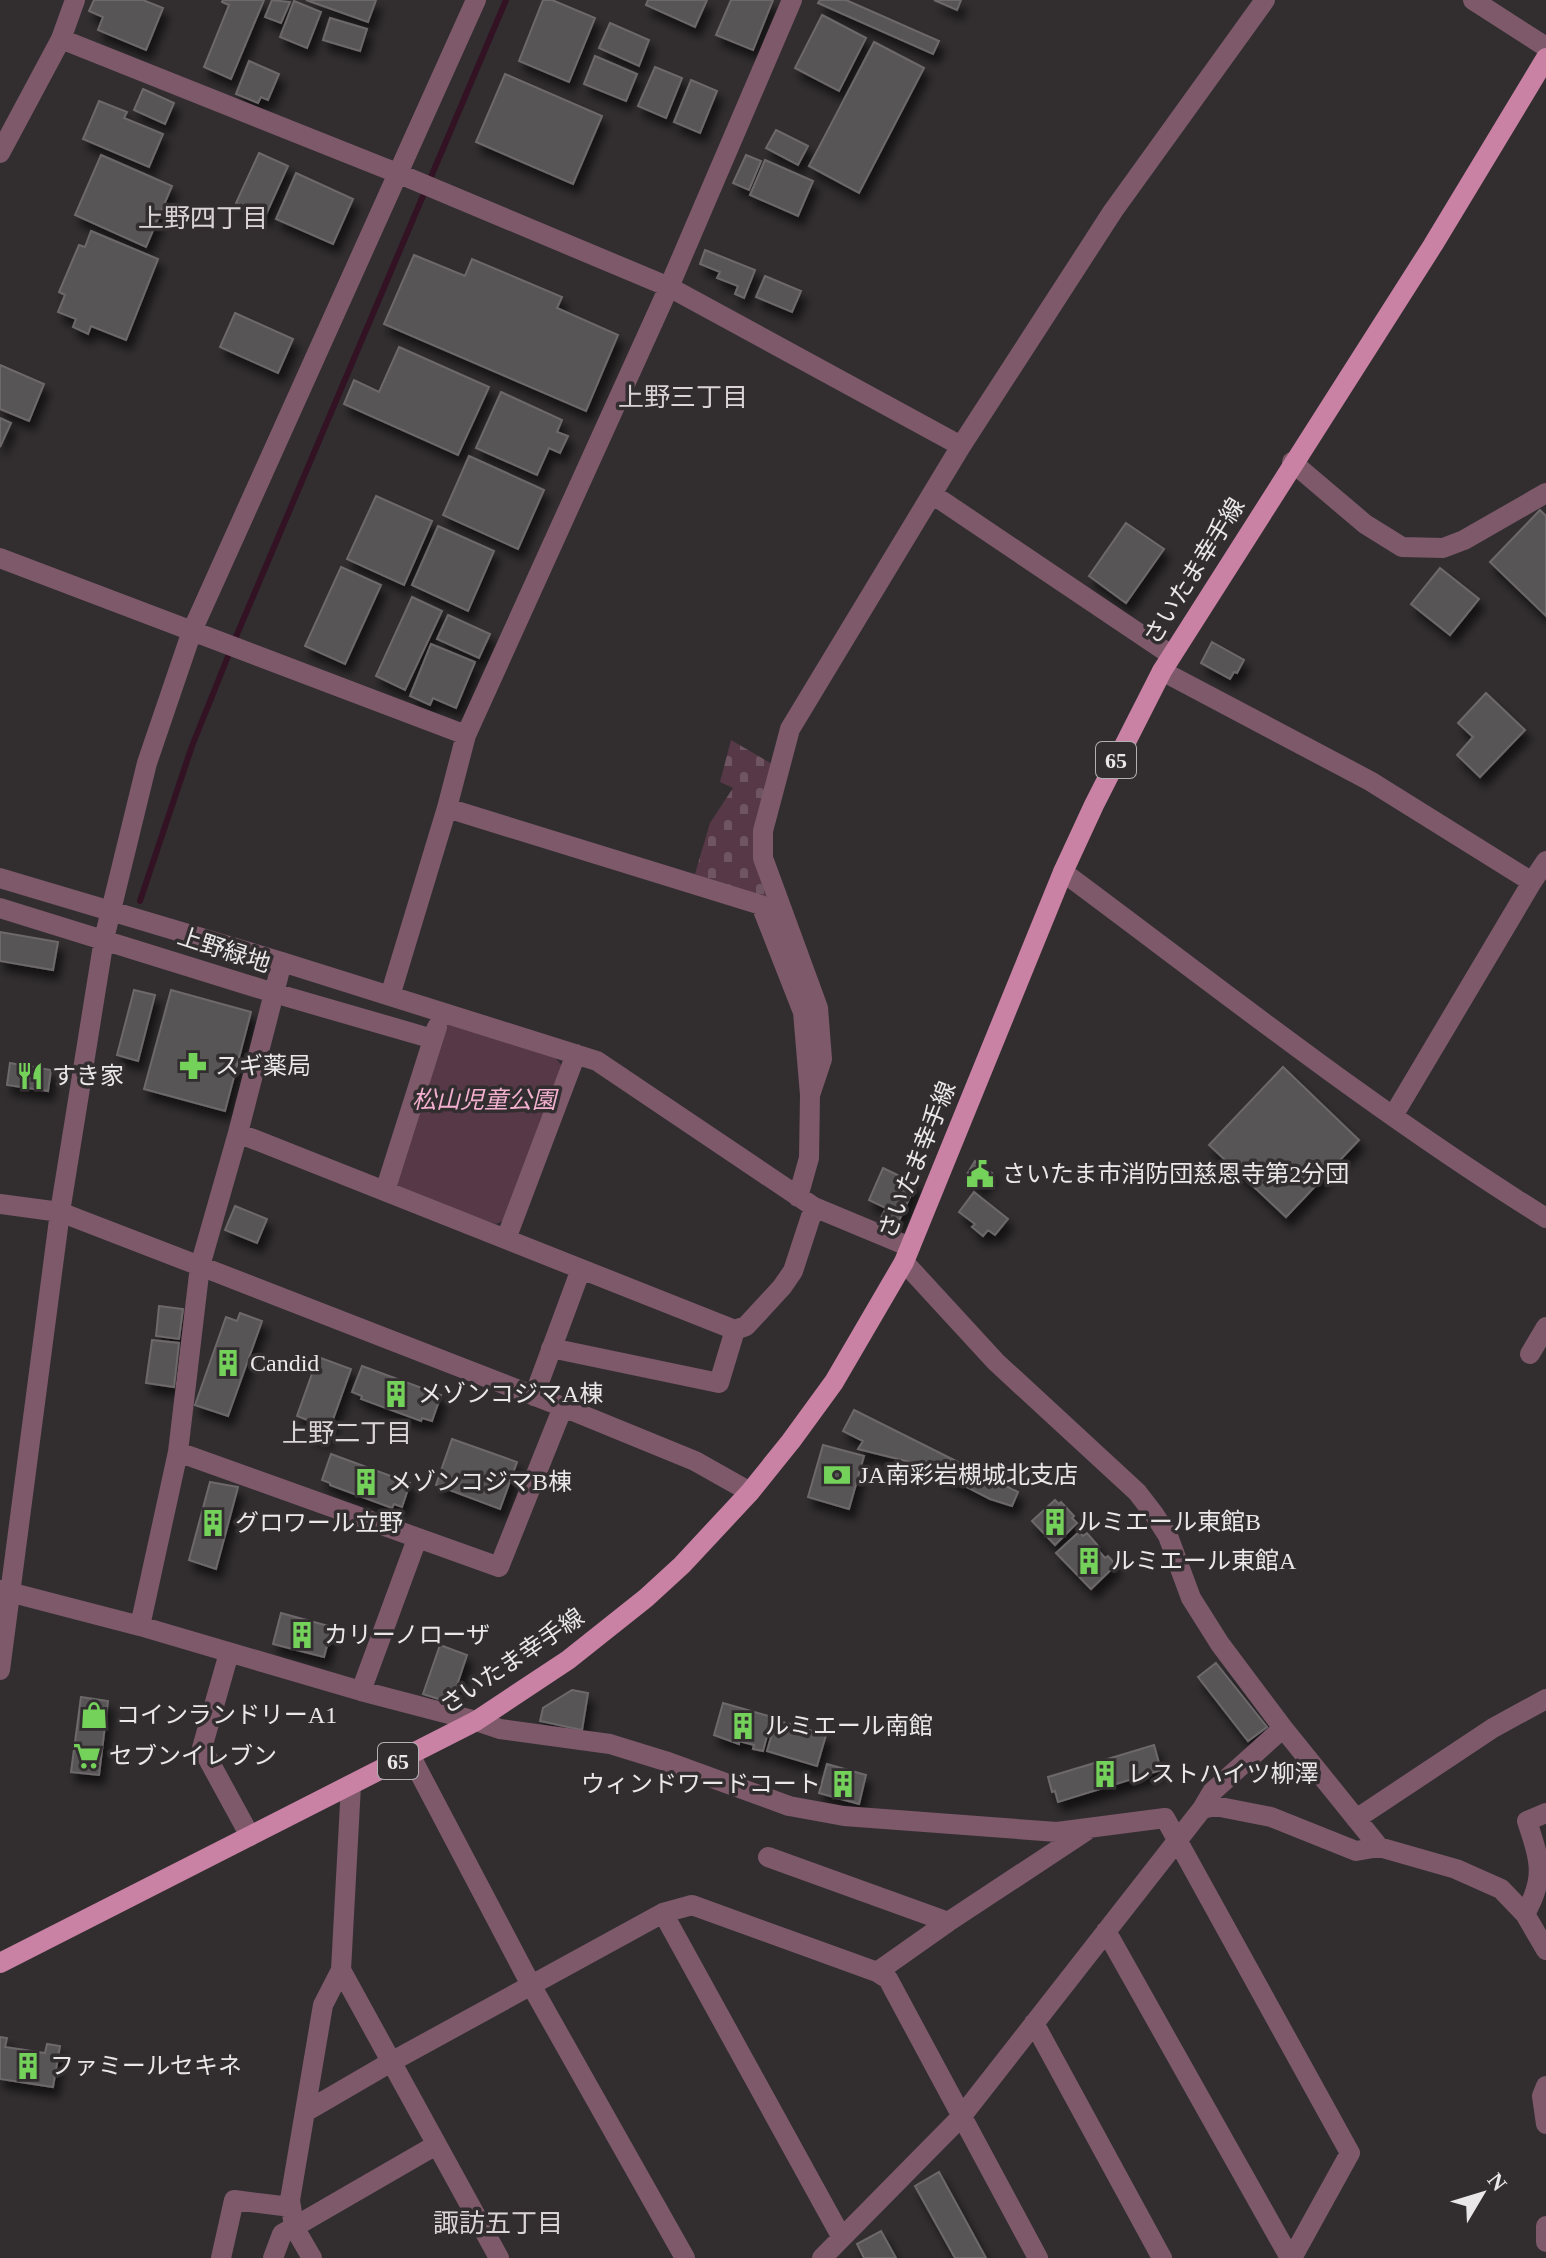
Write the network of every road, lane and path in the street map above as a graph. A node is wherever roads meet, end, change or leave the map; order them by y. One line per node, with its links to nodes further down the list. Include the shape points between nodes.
1 (75, 0): 6 (street)
2 (476, 0): 10 (street)
3 (792, 0): 11 (street)
4 (1265, 0): 12 (street, via 1113,211)
5 (1473, 0): 7 (street)
6 (61, 39): 9 (street); 10 (street)
7 (1546, 47)
8 (1546, 58): 13 (main road, さいたま幸手線 / 65)
9 (0, 153)
10 (397, 173): 11 (street); 17 (street)
11 (669, 287): 12 (street); 19 (street)
12 (961, 446): 15 (street)
13 (1292, 462): 14 (street, via 1365,524 1402,547 1454,544); 18 (main road, さいたま幸手線 / 65)
14 (1546, 493)
15 (932, 494): 18 (street); 34 (street, via 790,729 763,831 763,858 818,1008 822,1059)
16 (0, 558): 17 (street)
17 (192, 631): 19 (street); 26 (street, via 147,763)
18 (1166, 663): 22 (main road, さいたま幸手線 / 65); 24 (street)
19 (466, 735): 20 (street)
20 (447, 808): 30 (street); 34 (street, via 761,905 803,1012)
21 (1546, 861): 24 (street)
22 (1063, 872): 35 (street); 43 (main road, さいたま幸手線 / 65)
23 (0, 878): 26 (street)
24 (1532, 882): 35 (street)
25 (0, 908): 27 (street, 上野緑地)
26 (110, 911): 27 (street); 28 (street)
27 (104, 939): 29 (street, 上野緑地); 40 (street)
28 (282, 962): 29 (street); 30 (street)
29 (274, 993): 32 (street, 上野緑地); 36 (street)
30 (390, 996): 31 (street)
31 (441, 1011): 32 (street); 33 (street)
32 (433, 1039): 37 (street)
33 (576, 1054): 38 (street, via 597,1061); 42 (street)
34 (810, 1095): 38 (street)
35 (1393, 1116): 41 (street)
36 (238, 1133): 37 (street); 44 (street)
37 (385, 1191): 42 (street)
38 (806, 1202): 43 (street); 47 (street, via 793,1271 746,1326)
39 (0, 1204): 40 (street)
40 (60, 1212): 44 (street); 55 (street)
41 (1546, 1218)
42 (506, 1239): 45 (street)
43 (907, 1255): 53 (main road, さいたま幸手線 / 65, via 834,1382); 62 (street, via 996,1362 1137,1492 1168,1536 1191,1598)
44 (200, 1266): 50 (street); 52 (street)
45 (581, 1269): 47 (street); 48 (street)
46 (1546, 1327): 49 (street)
47 (735, 1330): 48 (street, via 719,1383)
48 (551, 1348): 50 (street)
49 (1530, 1354)
50 (534, 1396): 51 (street)
51 (563, 1407): 53 (street, via 695,1461); 54 (street, via 499,1567)
52 (178, 1452): 54 (street); 56 (street)
53 (750, 1492): 61 (main road, さいたま幸手線 / 65, via 646,1598 568,1660)
54 (417, 1539): 59 (street)
55 (5, 1591): 56 (street); 58 (street)
56 (140, 1626): 57 (street)
57 (229, 1653): 59 (street); 69 (street, via 202,1748)
58 (0, 1670)
59 (361, 1691): 61 (street)
60 (1546, 1699): 67 (street)
61 (476, 1721): 63 (main road, さいたま幸手線 / 65); 68 (street, via 610,1744 789,1806 844,1816 1057,1832)
62 (1283, 1728): 65 (street, via 1212,1792); 67 (street)
63 (410, 1755): 64 (main road, さいたま幸手線 / 65); 81 (street)
64 (351, 1785): 69 (main road, さいたま幸手線 / 65); 79 (street)
65 (1202, 1809): 70 (street); 71 (street, via 1215,1806 1271,1817 1356,1851)
66 (1546, 1813): 74 (street, via 1527,1821 1541,1880)
67 (1356, 1819): 71 (street)
68 (1090, 1829): 70 (street, via 1165,1818); 75 (street)
69 (250, 1836): 78 (main road, さいたま幸手線 / 65)
70 (1177, 1839): 76 (street); 101 (street, via 1350,2153)
71 (1379, 1847): 74 (street, via 1456,1869 1501,1889)
72 (768, 1857): 75 (street)
73 (663, 1913): 80 (street, via 692,1905); 81 (street); 91 (street)
74 (1525, 1914): 77 (street)
75 (948, 1922): 80 (street)
76 (1106, 1931): 82 (street); 101 (street)
77 (1546, 1950)
78 (0, 1963)
79 (341, 1970): 83 (street); 85 (street, via 323,2005)
80 (877, 1972): 86 (street, via 888,1979)
81 (531, 1985): 83 (street); 97 (street)
82 (1034, 2023): 86 (street); 100 (street)
83 (391, 2062): 85 (street); 88 (street)
84 (1546, 2086): 87 (street)
85 (305, 2112): 89 (street, via 290,2200)
86 (961, 2117): 91 (street); 99 (street)
87 (1546, 2124)
88 (436, 2145): 89 (street); 96 (street)
89 (292, 2217): 93 (street, via 234,2200); 94 (street); 95 (street)
90 (1546, 2226): 92 (street)
91 (842, 2238): 98 (street)
92 (1546, 2239)
93 (221, 2258)
94 (273, 2258)
95 (312, 2258)
96 (499, 2258)
97 (685, 2258)
98 (822, 2258)
99 (1038, 2258)
100 (1162, 2258)
101 (1291, 2258)

